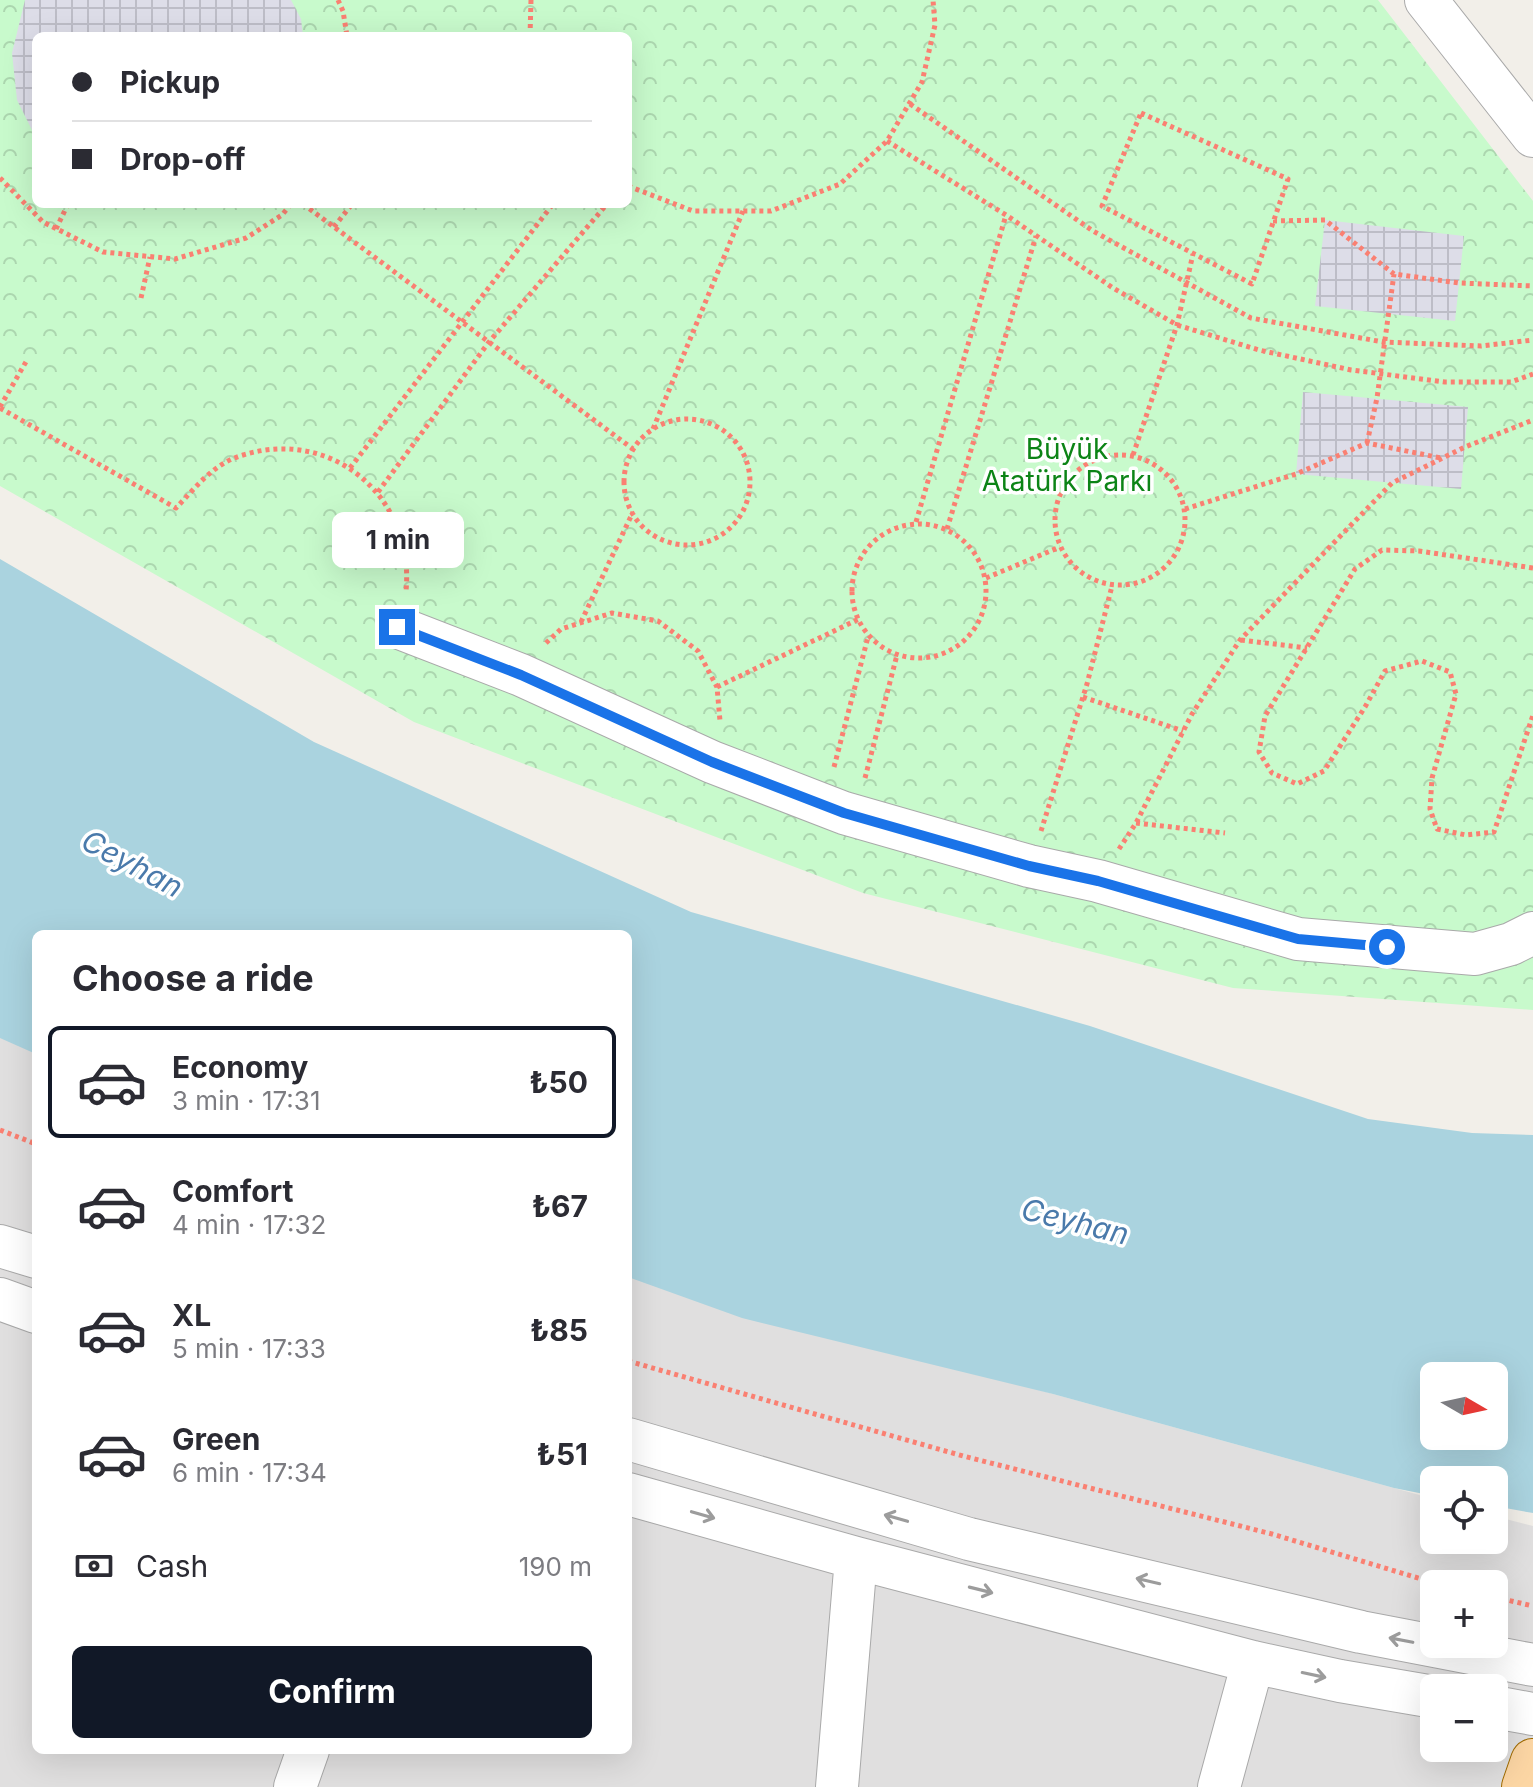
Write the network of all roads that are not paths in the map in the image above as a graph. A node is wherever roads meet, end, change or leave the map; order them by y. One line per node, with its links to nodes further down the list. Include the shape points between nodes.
1 (1426, 0): 2 (street)
2 (1533, 136)
3 (397, 627): 4 (street, via 521,675 712,762 840,810 1298,939 1475,954)
4 (1533, 933)
5 (0, 1246): 6 (street)
6 (32, 1256)
7 (0, 1299): 8 (street)
8 (32, 1311)
9 (632, 1440): 13 (street, one-way to 9, via 1361,1632 969,1539)
10 (632, 1495): 11 (street, one-way to 11)
11 (856, 1558): 12 (street, one-way to 12); 20 (street)
12 (1253, 1662): 14 (street, one-way to 14); 21 (street)
13 (1533, 1665)
14 (1420, 1695)
15 (1508, 1710): 16 (street)
16 (1533, 1714)
17 (307, 1754): 19 (street)
18 (1533, 1761): 22 (main road)
19 (295, 1787)
20 (837, 1787)
21 (1219, 1787)
22 (1524, 1787)

